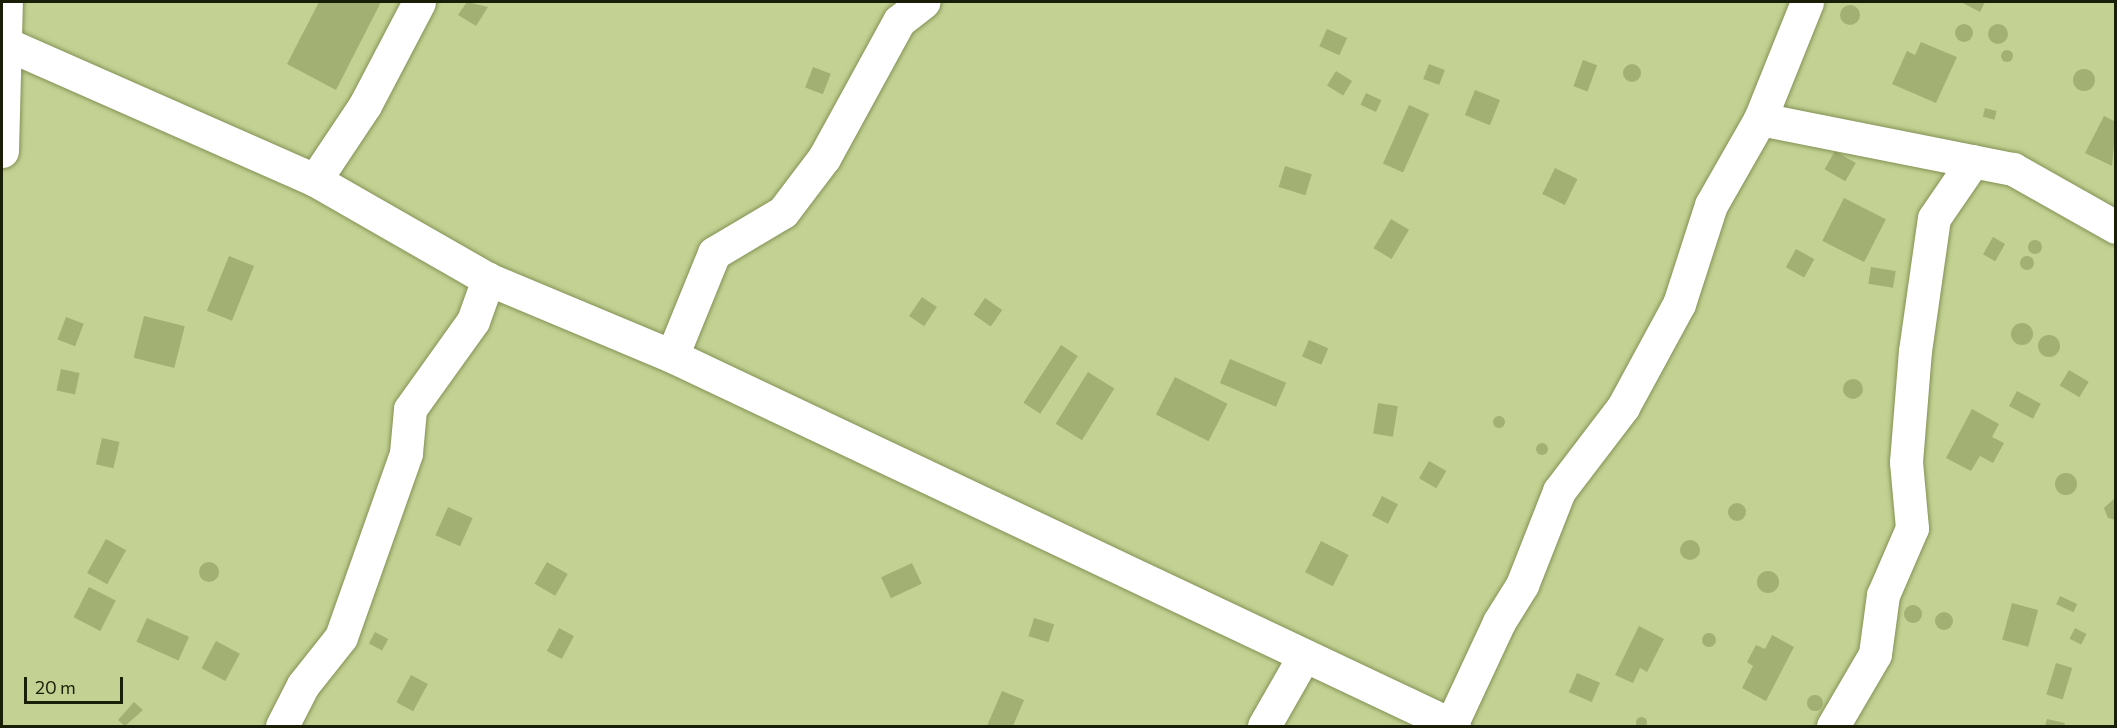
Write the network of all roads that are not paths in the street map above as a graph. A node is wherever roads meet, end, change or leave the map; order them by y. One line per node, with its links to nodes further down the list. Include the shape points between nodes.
1 (6, 2): 5 (street)
2 (419, 2): 9 (street, via 365,105)
3 (923, 2): 12 (street, via 899,21 824,158 783,212 714,253)
4 (1807, 2): 6 (street)
5 (3, 42): 7 (street); 9 (street)
6 (1760, 119): 8 (street); 16 (street, via 1711,205 1679,304 1623,407 1559,491 1522,585 1499,622)
7 (2, 151)
8 (1973, 162): 10 (street, via 2013,169); 17 (street, via 1934,219 1915,351 1906,462 1912,528 1883,595 1875,654)
9 (315, 180): 11 (street)
10 (2115, 227)
11 (488, 279): 12 (street); 14 (street, via 473,321 410,409 406,453 341,637 303,685)
12 (672, 356): 13 (street)
13 (1304, 656): 15 (street); 16 (street)
14 (282, 726)
15 (1264, 726)
16 (1453, 726)
17 (1833, 726)

